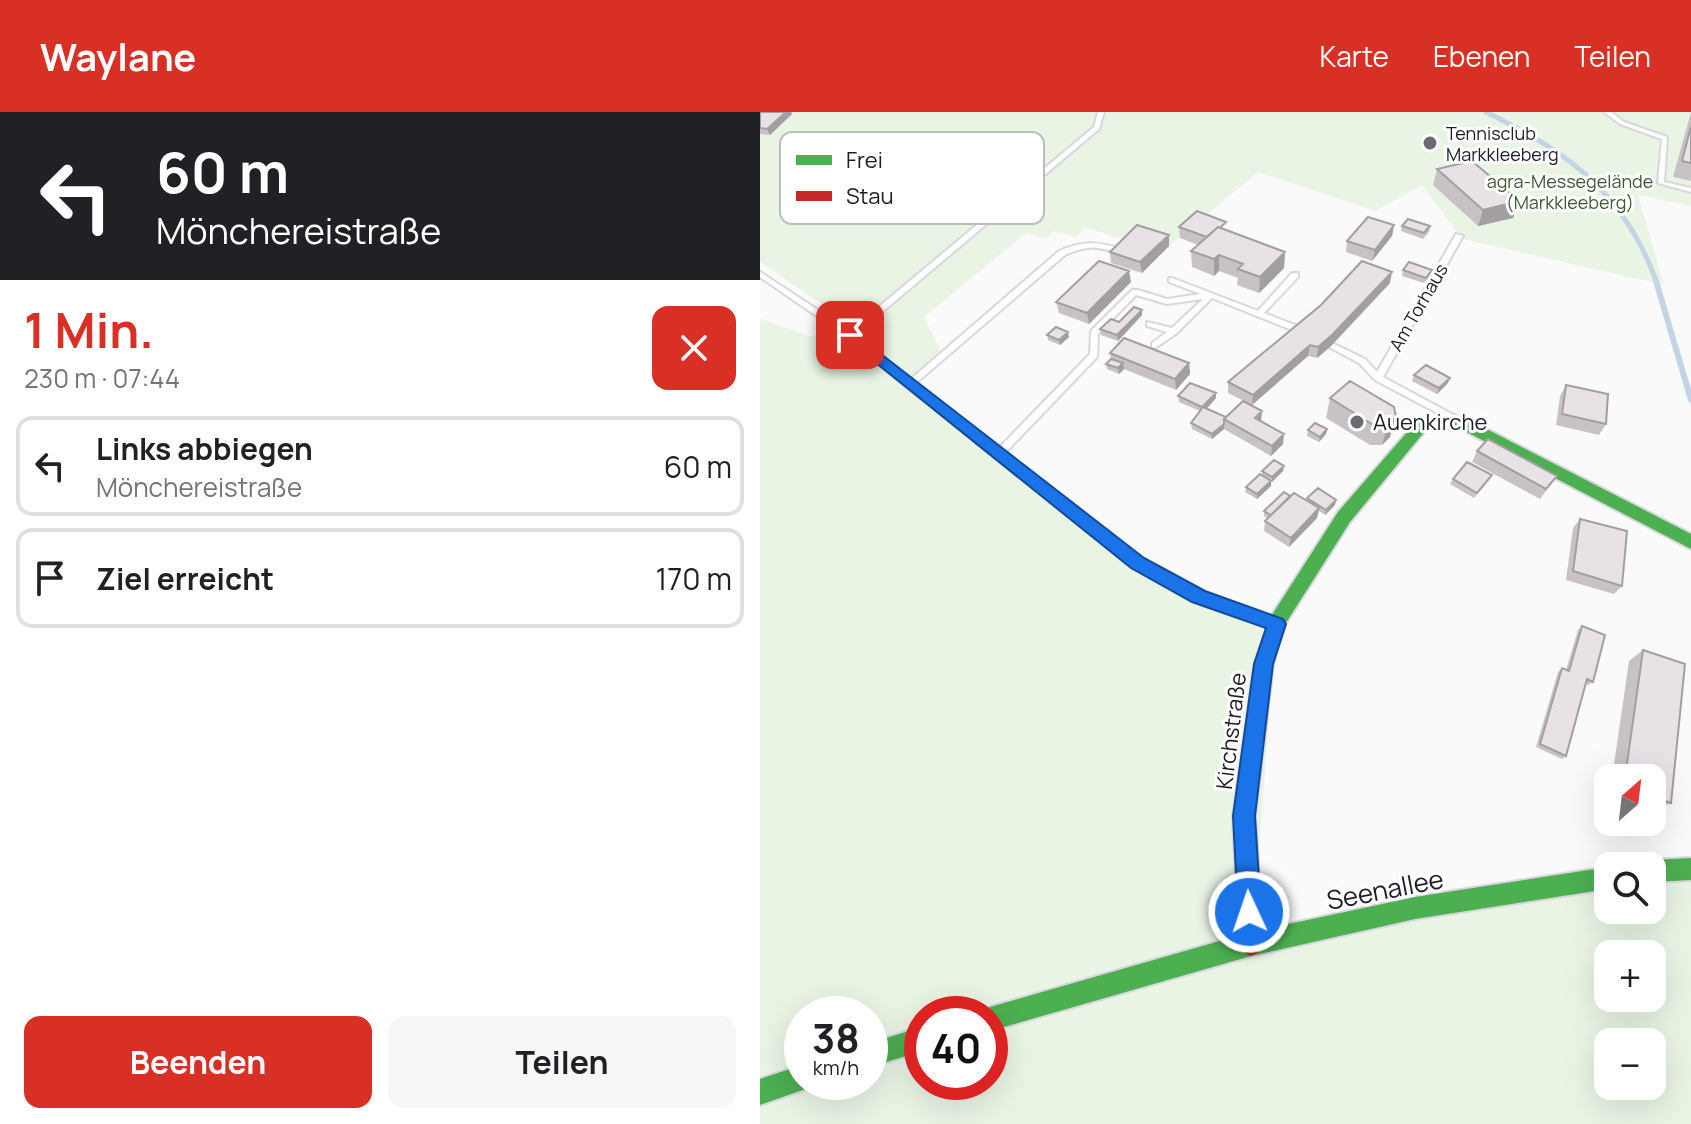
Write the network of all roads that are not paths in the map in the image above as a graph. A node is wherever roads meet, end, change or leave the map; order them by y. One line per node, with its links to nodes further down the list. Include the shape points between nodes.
1 (1101, 112): 3 (lane, via 1097,128)
2 (1607, 112): 4 (lane, via 1665,138 1661,183)
3 (1044, 172)
4 (1691, 190)
5 (982, 224): 18 (lane)
6 (1459, 236): 9 (lane, Am Torhaus)
7 (1123, 252): 22 (lane, via 1083,244 1062,253)
8 (1425, 269): 9 (lane)
9 (1437, 273): 21 (lane, Am Torhaus)
10 (1295, 275): 14 (lane)
11 (761, 277): 18 (lane)
12 (1172, 280): 13 (lane)
13 (1211, 295): 14 (lane); 16 (lane); 24 (lane, via 1167,302 1135,292 1094,333 1094,355)
14 (1259, 314): 17 (lane)
15 (1150, 324): 16 (lane)
16 (1174, 331): 19 (lane)
17 (1302, 331)
18 (850, 335): 22 (lane)
19 (1155, 345)
20 (1331, 346): 21 (lane, Kirchstraße, via 1362,361)
21 (1378, 378): 23 (lane, Kirchstraße)
22 (911, 383): 24 (lane)
23 (1466, 425): 25 (street, Kirchstraße); 26 (street, Kirchstraße, via 1420,427 1344,517)
24 (999, 453): 26 (lane, via 1138,563 1199,596)
25 (1691, 542)
26 (1276, 624): 30 (street, Kirchstraße, via 1264,664 1244,816)
27 (1691, 869): 28 (street)
28 (1666, 870)
29 (1594, 880): 30 (street, Seenallee, via 1415,908)
30 (1251, 944): 31 (street, Seenallee)
31 (1008, 1014)
32 (784, 1084): 33 (street)
33 (760, 1092)

